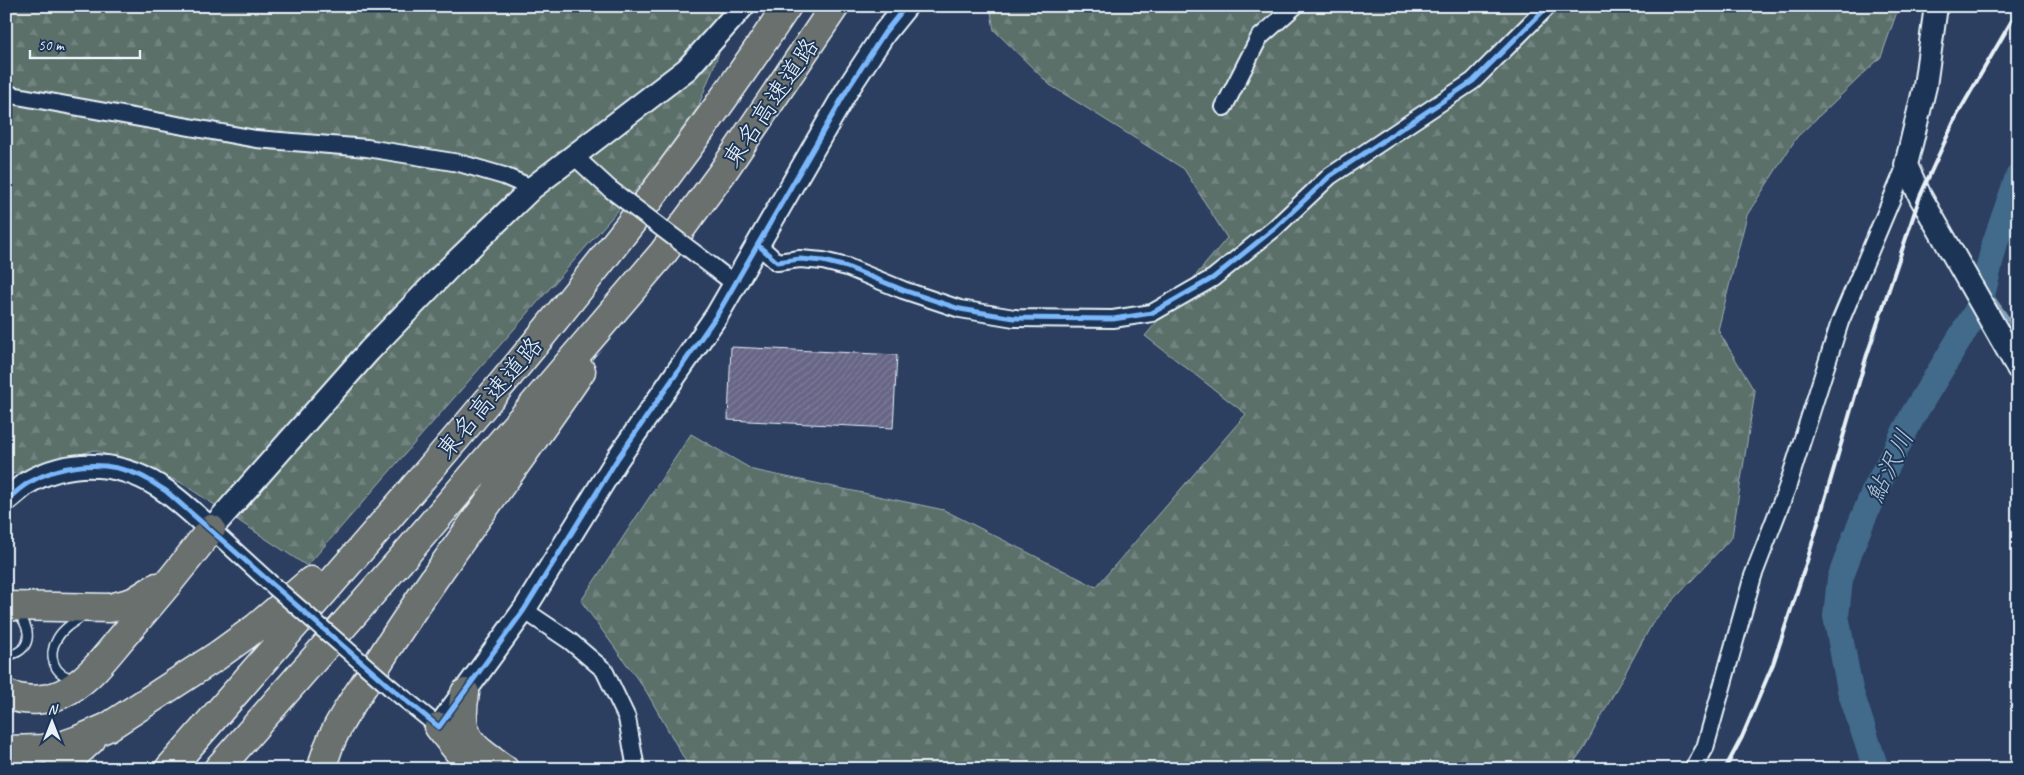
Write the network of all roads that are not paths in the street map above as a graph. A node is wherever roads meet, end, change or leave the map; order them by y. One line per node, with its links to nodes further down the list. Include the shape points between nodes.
1 (743, 6): 10 (street, via 687,69)
2 (787, 6): 17 (highway, 東名高速道路, via 670,173 576,294)
3 (835, 6): 14 (highway, 東名高速道路, via 722,173)
4 (906, 6): 13 (street, via 847,90)
5 (1295, 6): 9 (street, via 1259,38)
6 (1548, 6): 13 (street, via 1474,81 1330,176 1275,228 1213,278 1152,313 1113,319 1014,318 960,309 847,267 815,260 777,262)
7 (1936, 6): 11 (street, via 1925,86)
8 (6, 94): 12 (street, via 256,139 367,148 459,163)
9 (1224, 107)
10 (574, 156): 12 (street); 15 (street, bridge, via 610,190)
11 (1906, 165): 16 (street, via 1911,180); 37 (street, via 1840,322 1787,488 1753,576 1705,748)
12 (532, 188): 19 (street, via 369,351)
13 (758, 245): 15 (street)
14 (663, 252): 32 (highway, 東名高速道路); 33 (highway, via 387,648 332,736)
15 (735, 284): 22 (street, via 618,458)
16 (2018, 368)
17 (439, 457): 27 (highway, via 312,581 257,627); 31 (highway, 東名高速道路)
18 (6, 500): 19 (street, via 26,484 52,472 80,465 110,466 139,475 166,491)
19 (210, 528): 21 (highway, via 156,589 127,604); 24 (highway, via 181,570); 28 (street, bridge, via 390,688)
20 (9, 606): 21 (highway); 23 (lane, via 24,620 28,635 22,650)
21 (97, 608): 24 (lane, via 68,627 53,648 52,660 58,672 73,678)
22 (524, 610): 25 (street); 36 (street, via 570,641 604,670 627,718)
23 (6, 656)
24 (90, 674): 26 (highway, via 69,690 47,699 23,699)
25 (465, 693): 28 (street); 35 (highway, via 462,719 469,740 477,750)
26 (6, 694)
27 (108, 726): 29 (highway, via 60,746); 30 (highway)
28 (439, 727): 34 (highway)
29 (6, 750)
30 (59, 769)
31 (169, 769)
32 (218, 769)
33 (322, 769)
34 (473, 769)
35 (504, 769)
36 (636, 769)
37 (1693, 769)

